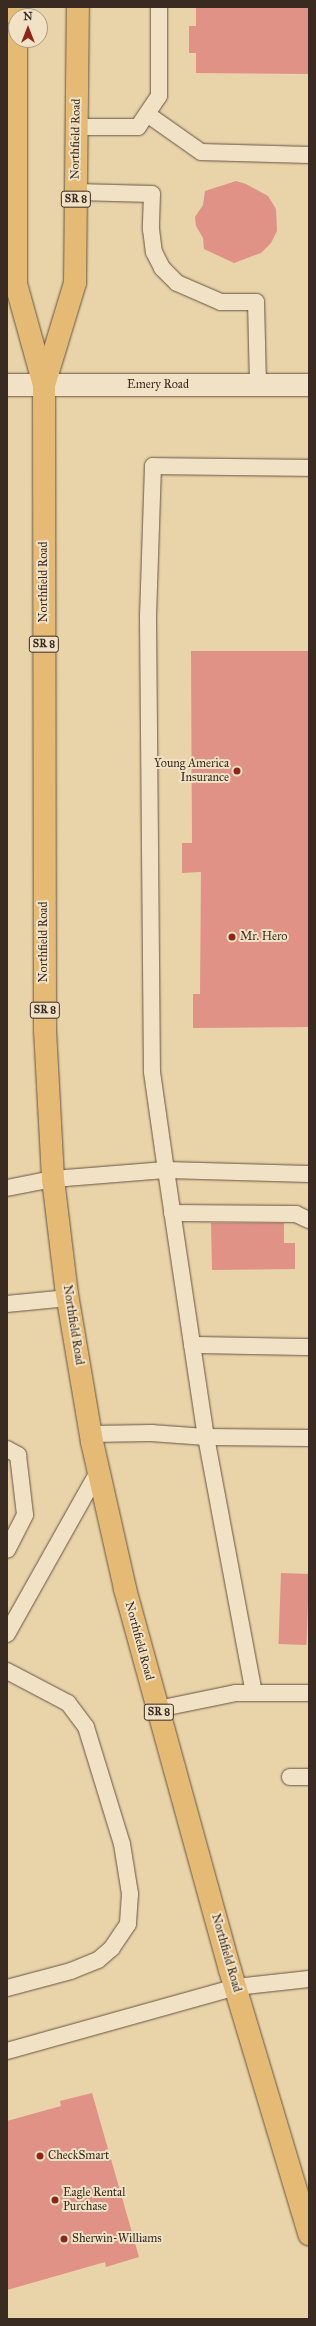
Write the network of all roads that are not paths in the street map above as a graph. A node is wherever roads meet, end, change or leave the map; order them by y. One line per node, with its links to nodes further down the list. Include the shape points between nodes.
1 (78, 7): 5 (main road, Northfield Road / SR 8)
2 (159, 7): 4 (lane, via 159,96)
3 (16, 48): 9 (main road, Northfield Road / SR 8, via 16,284)
4 (147, 114): 5 (lane, via 138,127); 6 (lane, via 201,152)
5 (76, 127): 7 (main road, Northfield Road / SR 8)
6 (309, 155)
7 (76, 192): 9 (main road, Northfield Road / SR 8, via 75,283); 10 (lane, via 152,194 151,229 154,252 162,268 177,283 214,300 256,302)
8 (7, 385): 9 (main road, Emery Road)
9 (44, 385): 10 (main road, Emery Road); 15 (main road, Northfield Road / SR 8, via 45,1023)
10 (258, 385): 11 (main road, Emery Road)
11 (309, 385)
12 (309, 468): 13 (lane, via 153,466 148,617 152,1064)
13 (166, 1170): 14 (lane); 15 (lane); 17 (lane)
14 (309, 1174)
15 (53, 1179): 16 (lane); 19 (main road, Northfield Road / SR 8)
16 (7, 1188)
17 (172, 1213): 18 (lane, via 296,1214); 21 (lane)
18 (309, 1220)
19 (68, 1298): 20 (lane); 23 (main road, Northfield Road / SR 8)
20 (7, 1304)
21 (192, 1345): 22 (lane); 24 (lane)
22 (309, 1347)
23 (90, 1434): 24 (lane, via 151,1432); 27 (main road, Northfield Road / SR 8)
24 (206, 1437): 25 (lane); 32 (lane)
25 (309, 1438)
26 (7, 1449): 28 (lane, via 18,1455 25,1515)
27 (98, 1472): 29 (lane); 33 (main road, Northfield Road / SR 8, via 125,1589)
28 (7, 1550)
29 (7, 1634)
30 (7, 1671): 38 (lane, via 68,1703 86,1727 122,1844 130,1894 128,1924 112,1948 98,1960 71,1971)
31 (309, 1693): 32 (lane)
32 (254, 1694): 33 (lane, via 236,1694)
33 (158, 1709): 37 (main road, Northfield Road / SR 8)
34 (290, 1777): 35 (lane)
35 (309, 1777)
36 (309, 1979): 37 (lane)
37 (236, 1987): 39 (lane); 40 (main road, Northfield Road / SR 8)
38 (7, 1988)
39 (7, 2051)
40 (309, 2234)

